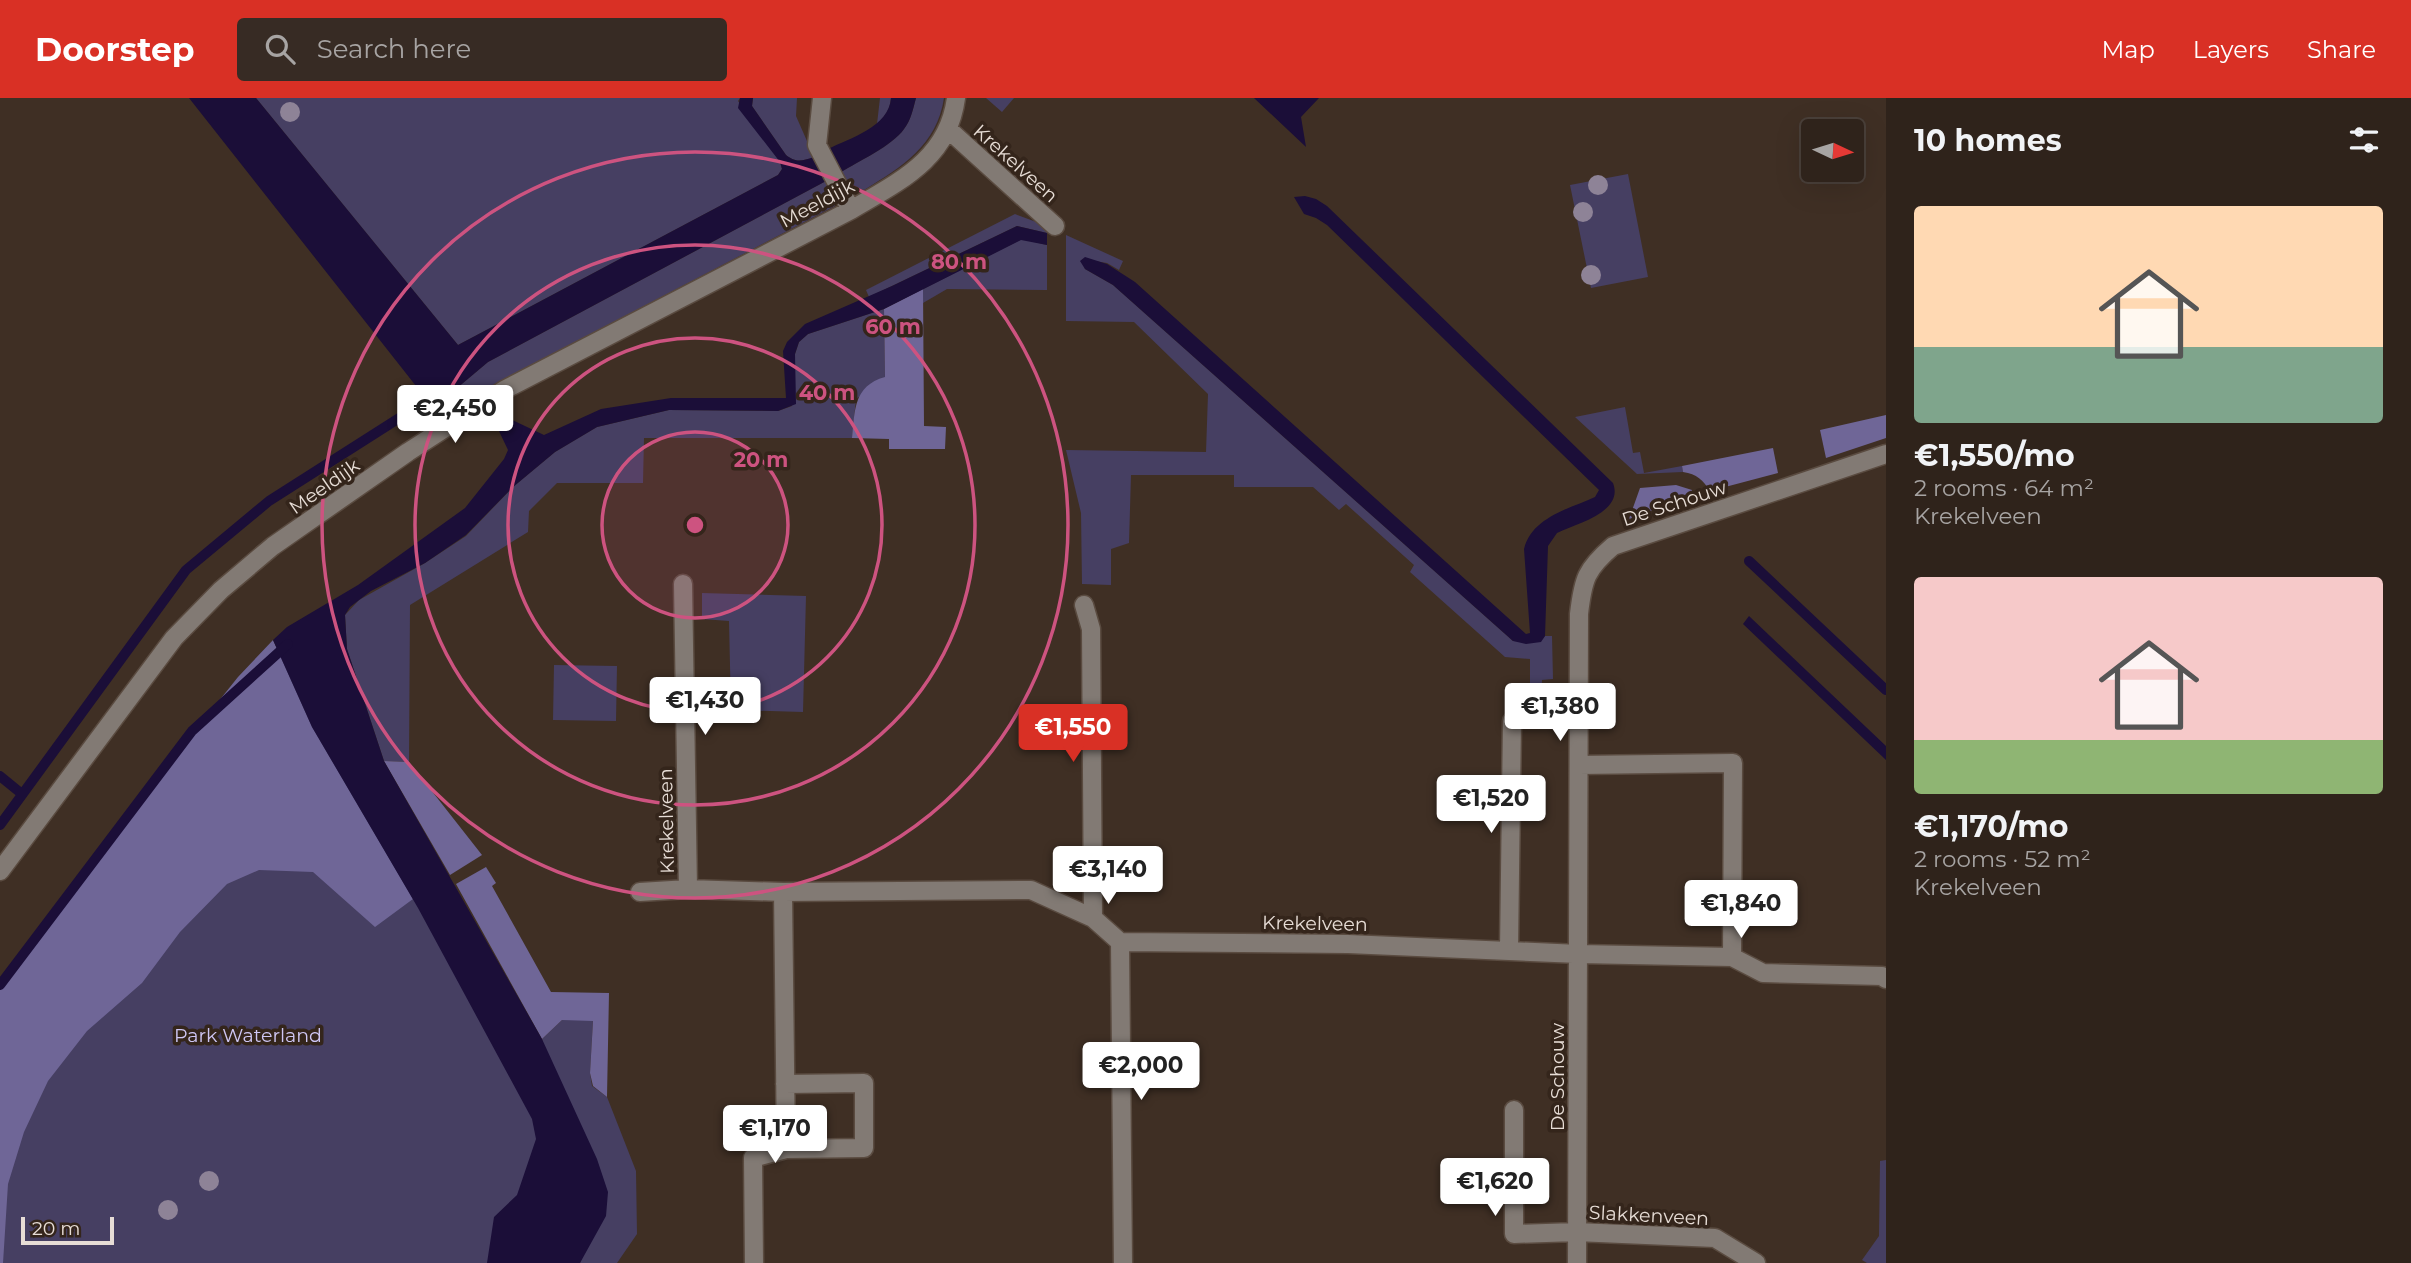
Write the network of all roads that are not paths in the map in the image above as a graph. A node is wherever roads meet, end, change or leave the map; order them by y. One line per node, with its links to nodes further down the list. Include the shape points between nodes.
1 (822, 98): 4 (street, via 817,145)
2 (956, 98): 3 (street, Meeldijk)
3 (948, 130): 4 (street, Meeldijk, via 938,148 900,181); 5 (street, Krekelveen)
4 (851, 209): 11 (street, Meeldijk, via 504,390 273,547 221,590 174,638)
5 (1055, 226)
6 (1886, 454): 10 (street, De Schouw, via 1635,537 1613,546 1596,561 1583,584 1579,614)
7 (683, 584): 12 (street, Krekelveen)
8 (1084, 605): 15 (street, via 1091,629)
9 (1511, 721): 17 (street)
10 (1579, 765): 18 (street, De Schouw); 19 (street, via 1733,763)
11 (0, 871)
12 (688, 889): 13 (street, Krekelveen); 14 (street, Krekelveen)
13 (640, 892)
14 (783, 892): 15 (street, Krekelveen, via 1031,890); 21 (street)
15 (1093, 918): 16 (street, Krekelveen)
16 (1120, 942): 17 (street, Krekelveen); 26 (street)
17 (1509, 950): 18 (street, Krekelveen)
18 (1578, 954): 19 (street); 24 (street, De Schouw)
19 (1732, 957): 20 (street, via 1763,973)
20 (1886, 979)
21 (785, 1084): 23 (street); 23 (street, via 864,1083 864,1148)
22 (1514, 1110): 24 (street, via 1514,1234)
23 (786, 1149): 25 (street, via 753,1158)
24 (1576, 1232): 27 (street, De Schouw); 28 (street, Slakkenveen, via 1715,1238)
25 (754, 1263)
26 (1123, 1263)
27 (1577, 1263)
28 (1756, 1263)

